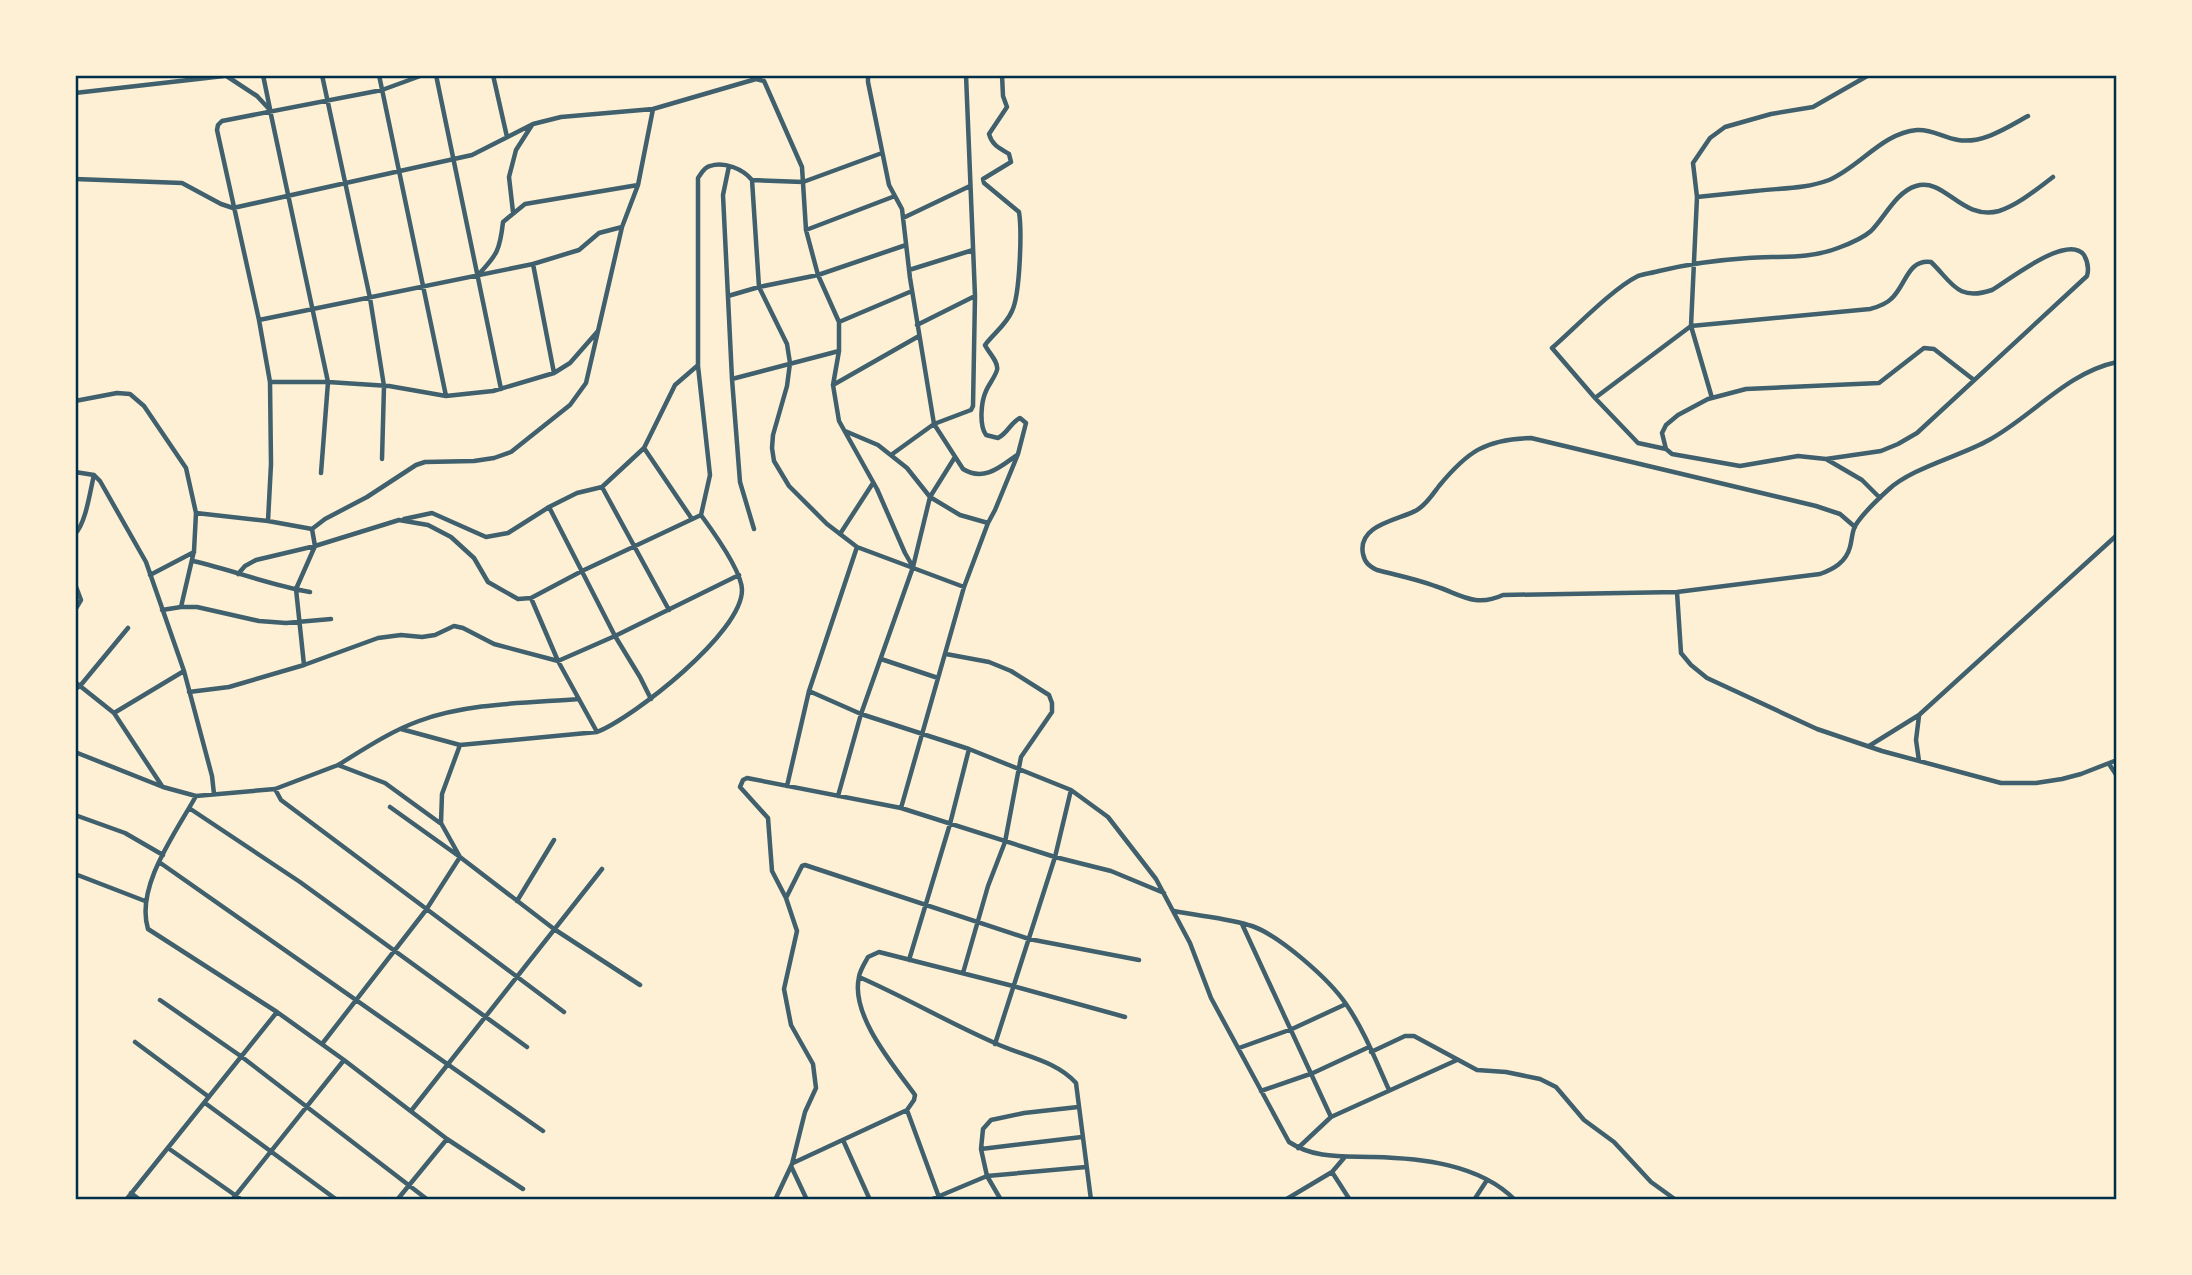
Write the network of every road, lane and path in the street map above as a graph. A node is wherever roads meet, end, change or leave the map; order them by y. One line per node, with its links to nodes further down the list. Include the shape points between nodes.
1 (225, 75): 13 (street); 16 (street)
2 (263, 75): 16 (street)
3 (322, 75): 14 (street)
4 (379, 75): 12 (street)
5 (423, 75): 12 (street)
6 (436, 75): 21 (street)
7 (493, 75): 19 (street)
8 (868, 75): 20 (street)
9 (966, 75): 30 (street)
10 (1002, 75): 79 (street, via 1007,107 989,134 1012,162 983,179 1019,212 1017,296 1003,326 985,345 997,370 982,410 983,430 998,438 1014,421 1024,420)
11 (1869, 75): 33 (street, via 1813,107 1725,127 1710,138 1693,163)
12 (382, 90): 14 (street); 23 (street)
13 (75, 93)
14 (329, 102): 16 (street); 28 (street)
15 (653, 109): 18 (street); 27 (street, via 756,79 764,81 802,167); 29 (street)
16 (270, 110): 31 (street); 34 (street, via 218,125)
17 (2028, 116): 33 (street, via 1979,139 1959,140 1918,130 1901,134 1832,178 1808,187)
18 (533, 124): 19 (street); 35 (street, via 516,150 509,177)
19 (508, 137): 21 (street)
20 (882, 153): 27 (street); 32 (street)
21 (454, 159): 23 (street); 45 (street)
22 (729, 166): 26 (street); 49 (street, via 723,195); 62 (street, via 710,166 698,178)
23 (399, 172): 28 (street); 47 (street)
24 (2053, 177): 41 (street, via 2016,203 1985,213 1972,211 1933,185 1917,186 1894,203 1870,232 1835,250)
25 (75, 179): 34 (street, via 182,183)
26 (752, 180): 27 (street); 46 (street)
27 (803, 182): 38 (street)
28 (346, 183): 31 (street); 51 (street)
29 (638, 185): 35 (street, via 525,204); 37 (street)
30 (970, 186): 36 (street); 40 (street)
31 (288, 196): 34 (street); 52 (street)
32 (895, 196): 36 (street); 38 (street)
33 (1697, 197): 41 (street)
34 (233, 208): 53 (street)
35 (513, 212): 45 (street, via 503,222 496,257)
36 (903, 218): 39 (street)
37 (622, 227): 42 (street, via 599,233 579,250); 57 (street)
38 (806, 230): 44 (street)
39 (906, 245): 43 (street); 44 (street)
40 (973, 250): 43 (street); 50 (street)
41 (1694, 263): 56 (street); 72 (street, via 1639,276 1552,348)
42 (533, 264): 45 (street); 63 (street)
43 (909, 270): 48 (street)
44 (818, 275): 46 (street); 54 (street)
45 (477, 276): 47 (street); 70 (street)
46 (759, 286): 49 (street); 61 (street, via 787,344)
47 (423, 287): 51 (street); 71 (street)
48 (912, 290): 54 (street); 55 (street)
49 (728, 296): 64 (street)
50 (975, 296): 55 (street); 75 (street, via 973,407)
51 (370, 298): 52 (street); 69 (street)
52 (313, 309): 53 (street); 66 (street)
53 (259, 320): 67 (street)
54 (839, 322): 59 (street)
55 (917, 325): 58 (street)
56 (1691, 326): 65 (street, via 1870,309 1894,298 1922,261 1931,262 1958,290 1981,294 2052,253 2066,248 2081,252 2087,276); 72 (street); 73 (street)
57 (598, 330): 63 (street, via 570,363); 99 (street, via 586,383 570,405 511,452 494,458 416,465)
58 (919, 336): 68 (street); 75 (street)
59 (839, 351): 61 (street); 68 (street)
60 (2117, 362): 90 (street, via 2080,375 1990,440 1920,471)
61 (790, 363): 64 (street); 102 (street, via 774,435 774,461 789,486)
62 (698, 366): 77 (street, via 675,385); 93 (street, via 710,475)
63 (554, 373): 70 (street)
64 (732, 379): 100 (street, via 740,482)
65 (1974, 380): 73 (street, via 1934,349 1924,348 1879,383 1746,389); 83 (street, via 1917,433 1898,444)
66 (328, 382): 67 (street); 69 (street); 85 (street)
67 (270, 383): 96 (street)
68 (833, 385): 76 (street)
69 (384, 386): 71 (street); 82 (street)
70 (501, 389): 71 (street)
71 (446, 396)
72 (1595, 398): 78 (street, via 1638,443)
73 (1712, 398): 78 (street, via 1666,425 1662,433)
74 (75, 401): 92 (street, via 122,393 139,401 186,468)
75 (934, 424): 80 (street); 81 (street)
76 (845, 431): 80 (street); 87 (street)
77 (644, 448): 88 (street); 94 (street)
78 (1666, 449): 83 (street, via 1672,454 1740,466 1798,456)
79 (1018, 454): 81 (street, via 1000,467 976,475 963,469); 97 (street)
80 (891, 455): 89 (street)
81 (955, 457): 89 (street)
82 (382, 459)
83 (1826, 459): 90 (street, via 1862,480)
84 (75, 472): 86 (street)
85 (321, 473)
86 (94, 475): 101 (street); 112 (street, via 129,530)
87 (873, 482): 102 (street); 109 (street)
88 (602, 487): 91 (street); 105 (street)
89 (930, 497): 97 (street, via 960,515); 109 (street)
90 (1880, 498): 98 (street)
91 (550, 506): 95 (street, via 508,533 486,537 432,513); 110 (street)
92 (196, 513): 96 (street); 107 (street)
93 (701, 515): 94 (street); 113 (street)
94 (692, 519): 105 (street)
95 (399, 520): 104 (street); 119 (street, via 428,525 451,537 474,558 488,582 518,599)
96 (268, 521): 99 (street)
97 (988, 523): 115 (street)
98 (1855, 527): 118 (street, via 1843,561 1820,575); 118 (street, via 1840,514 1816,506 1531,438 1510,439 1469,454 1426,503 1381,524 1362,549 1364,560 1377,570 1475,600 1503,595)
99 (313, 529): 104 (street)
100 (754, 529)
101 (75, 534)
102 (840, 534): 106 (street)
103 (2117, 535): 142 (street)
104 (315, 546): 111 (street, via 256,560); 116 (street)
105 (634, 546): 110 (street); 123 (street)
106 (858, 547): 109 (street); 136 (street)
107 (194, 551): 108 (street); 112 (street)
108 (193, 561): 111 (street); 120 (street)
109 (914, 567): 115 (street); 129 (street)
110 (582, 571): 119 (street); 127 (street)
111 (238, 574): 116 (street)
112 (150, 575): 122 (street)
113 (738, 575): 123 (street); 139 (street, via 740,599 725,629)
114 (75, 584): 121 (street, via 81,600)
115 (964, 587): 128 (street)
116 (296, 589): 117 (street); 125 (street)
117 (310, 592)
118 (1677, 592): 147 (street, via 1681,653 1707,678 1817,729)
119 (531, 598): 130 (street)
120 (181, 607): 122 (street); 125 (street, via 260,621)
121 (75, 610)
122 (162, 610): 132 (street)
123 (669, 610): 127 (street)
124 (331, 620): 125 (street)
125 (299, 622): 131 (street)
126 (128, 628): 135 (street)
127 (615, 636): 130 (street); 139 (street)
128 (946, 654): 133 (street); 154 (street, via 1011,671 1049,695 1052,712 1021,757)
129 (881, 659): 133 (street); 141 (street)
130 (558, 661): 131 (street, via 494,644 454,626 435,635 378,638); 138 (street)
131 (304, 664): 137 (street, via 229,687)
132 (184, 671): 137 (street); 140 (street)
133 (939, 678): 145 (street)
134 (75, 681): 135 (street)
135 (78, 687): 140 (street)
136 (809, 691): 141 (street); 156 (street)
137 (189, 692): 160 (street)
138 (579, 699): 143 (street, via 448,712); 144 (street)
139 (651, 699): 144 (street)
140 (114, 713): 157 (street)
141 (861, 714): 145 (street); 162 (street)
142 (1919, 715): 147 (street); 151 (street)
143 (401, 729): 146 (street); 153 (street)
144 (597, 732): 146 (street)
145 (921, 734): 148 (street); 165 (street)
146 (460, 745): 167 (street, via 442,794)
147 (1868, 747): 151 (street)
148 (968, 749): 154 (street); 168 (street)
149 (75, 752): 157 (street)
150 (2117, 760): 152 (street)
151 (1919, 761): 152 (street, via 2001,783 2062,779)
152 (2109, 764): 155 (street)
153 (338, 765): 158 (street); 167 (street, via 385,783)
154 (1018, 769): 159 (street); 170 (street)
155 (2117, 776)
156 (787, 786): 162 (street); 178 (street, via 747,778 740,783 768,818 772,871)
157 (163, 787): 161 (street)
158 (275, 789): 160 (street); 182 (street, via 281,800)
159 (1071, 790): 173 (street); 177 (street, via 1108,817)
160 (214, 794): 161 (street)
161 (196, 796): 164 (street)
162 (838, 796): 165 (street)
163 (390, 807): 172 (street)
164 (189, 808): 171 (street); 188 (street)
165 (901, 808): 168 (street)
166 (75, 816): 171 (street, via 125,834)
167 (441, 823): 172 (street)
168 (950, 824): 170 (street); 181 (street)
169 (554, 840): 180 (street)
170 (1005, 842): 173 (street); 184 (street)
171 (163, 855): 174 (street)
172 (460, 857): 180 (street); 182 (street)
173 (1055, 857): 177 (street, via 1111,871); 187 (street)
174 (159, 862): 179 (street); 197 (street)
175 (602, 869): 186 (street)
176 (75, 874): 179 (street)
177 (1164, 893): 183 (street)
178 (786, 898): 181 (street, via 805,865); 233 (street, via 797,931 784,989 791,1026 813,1065 816,1088)
179 (145, 901): 199 (street, via 146,925 153,933)
180 (517, 901): 186 (street)
181 (926, 905): 184 (street); 189 (street)
182 (425, 909): 188 (street); 192 (street)
183 (1173, 911): 185 (street); 208 (street, via 1211,998)
184 (979, 922): 187 (street); 191 (street)
185 (1242, 923): 198 (street, via 1277,939); 203 (street)
186 (554, 929): 192 (street); 194 (street)
187 (1029, 939): 190 (street); 195 (street)
188 (394, 951): 197 (street); 201 (street)
189 (909, 960): 191 (street); 193 (street, via 879,953 868,957)
190 (1139, 960)
191 (963, 973): 195 (street)
192 (517, 976): 200 (street); 201 (street)
193 (859, 977): 206 (street); 222 (street, via 863,1015 915,1095)
194 (640, 985)
195 (1013, 986): 202 (street); 206 (street)
196 (160, 1000): 210 (street)
197 (356, 1000): 205 (street); 213 (street)
198 (1346, 1004): 203 (street); 209 (street)
199 (277, 1012): 205 (street); 210 (street)
200 (564, 1012)
201 (485, 1017): 207 (street); 213 (street)
202 (1125, 1017)
203 (1292, 1029): 208 (street); 214 (street)
204 (135, 1042): 217 (street)
205 (322, 1044): 212 (street)
206 (995, 1044): 220 (street, via 1068,1074 1076,1083)
207 (527, 1048)
208 (1239, 1048): 216 (street)
209 (1370, 1049): 211 (street, via 1413,1036); 214 (street); 215 (street)
210 (242, 1058): 217 (street); 219 (street)
211 (1458, 1059): 215 (street); 259 (street, via 1476,1070 1540,1079 1556,1087 1584,1120)
212 (344, 1060): 219 (street); 221 (street)
213 (447, 1064): 221 (street); 224 (street)
214 (1313, 1073): 216 (street); 223 (street)
215 (1389, 1090): 223 (street)
216 (1261, 1091): 229 (street, via 1289,1142)
217 (209, 1097): 218 (street)
218 (204, 1103): 228 (street); 231 (street)
219 (306, 1107): 231 (street); 238 (street)
220 (1078, 1107): 225 (street); 230 (street, via 990,1120 983,1129)
221 (411, 1111): 226 (street)
222 (907, 1111): 227 (street); 242 (street)
223 (1331, 1117): 229 (street)
224 (543, 1131)
225 (1082, 1136): 230 (street); 234 (street)
226 (447, 1139): 238 (street); 239 (street)
227 (843, 1140): 233 (street); 252 (street)
228 (168, 1148): 240 (street); 241 (street)
229 (1298, 1148): 232 (street)
230 (981, 1149): 236 (street)
231 (271, 1151): 241 (street); 247 (street)
232 (1345, 1157): 235 (street); 237 (street, via 1431,1162)
233 (791, 1165): 250 (street); 251 (street)
234 (1086, 1167): 236 (street); 255 (street)
235 (1332, 1172): 243 (street); 256 (street)
236 (987, 1176): 242 (street); 254 (street)
237 (1487, 1180): 257 (street); 258 (street)
238 (409, 1185): 248 (street); 249 (street)
239 (523, 1189)
240 (131, 1194): 244 (street); 245 (street)
241 (234, 1197): 246 (street)
242 (939, 1198): 253 (street)
243 (1289, 1199)
244 (126, 1200)
245 (140, 1200)
246 (242, 1200)
247 (337, 1200)
248 (397, 1200)
249 (428, 1200)
250 (775, 1200)
251 (807, 1200)
252 (870, 1200)
253 (930, 1200)
254 (1001, 1200)
255 (1091, 1200)
256 (1350, 1200)
257 (1474, 1200)
258 (1515, 1200)
259 (1676, 1200)

